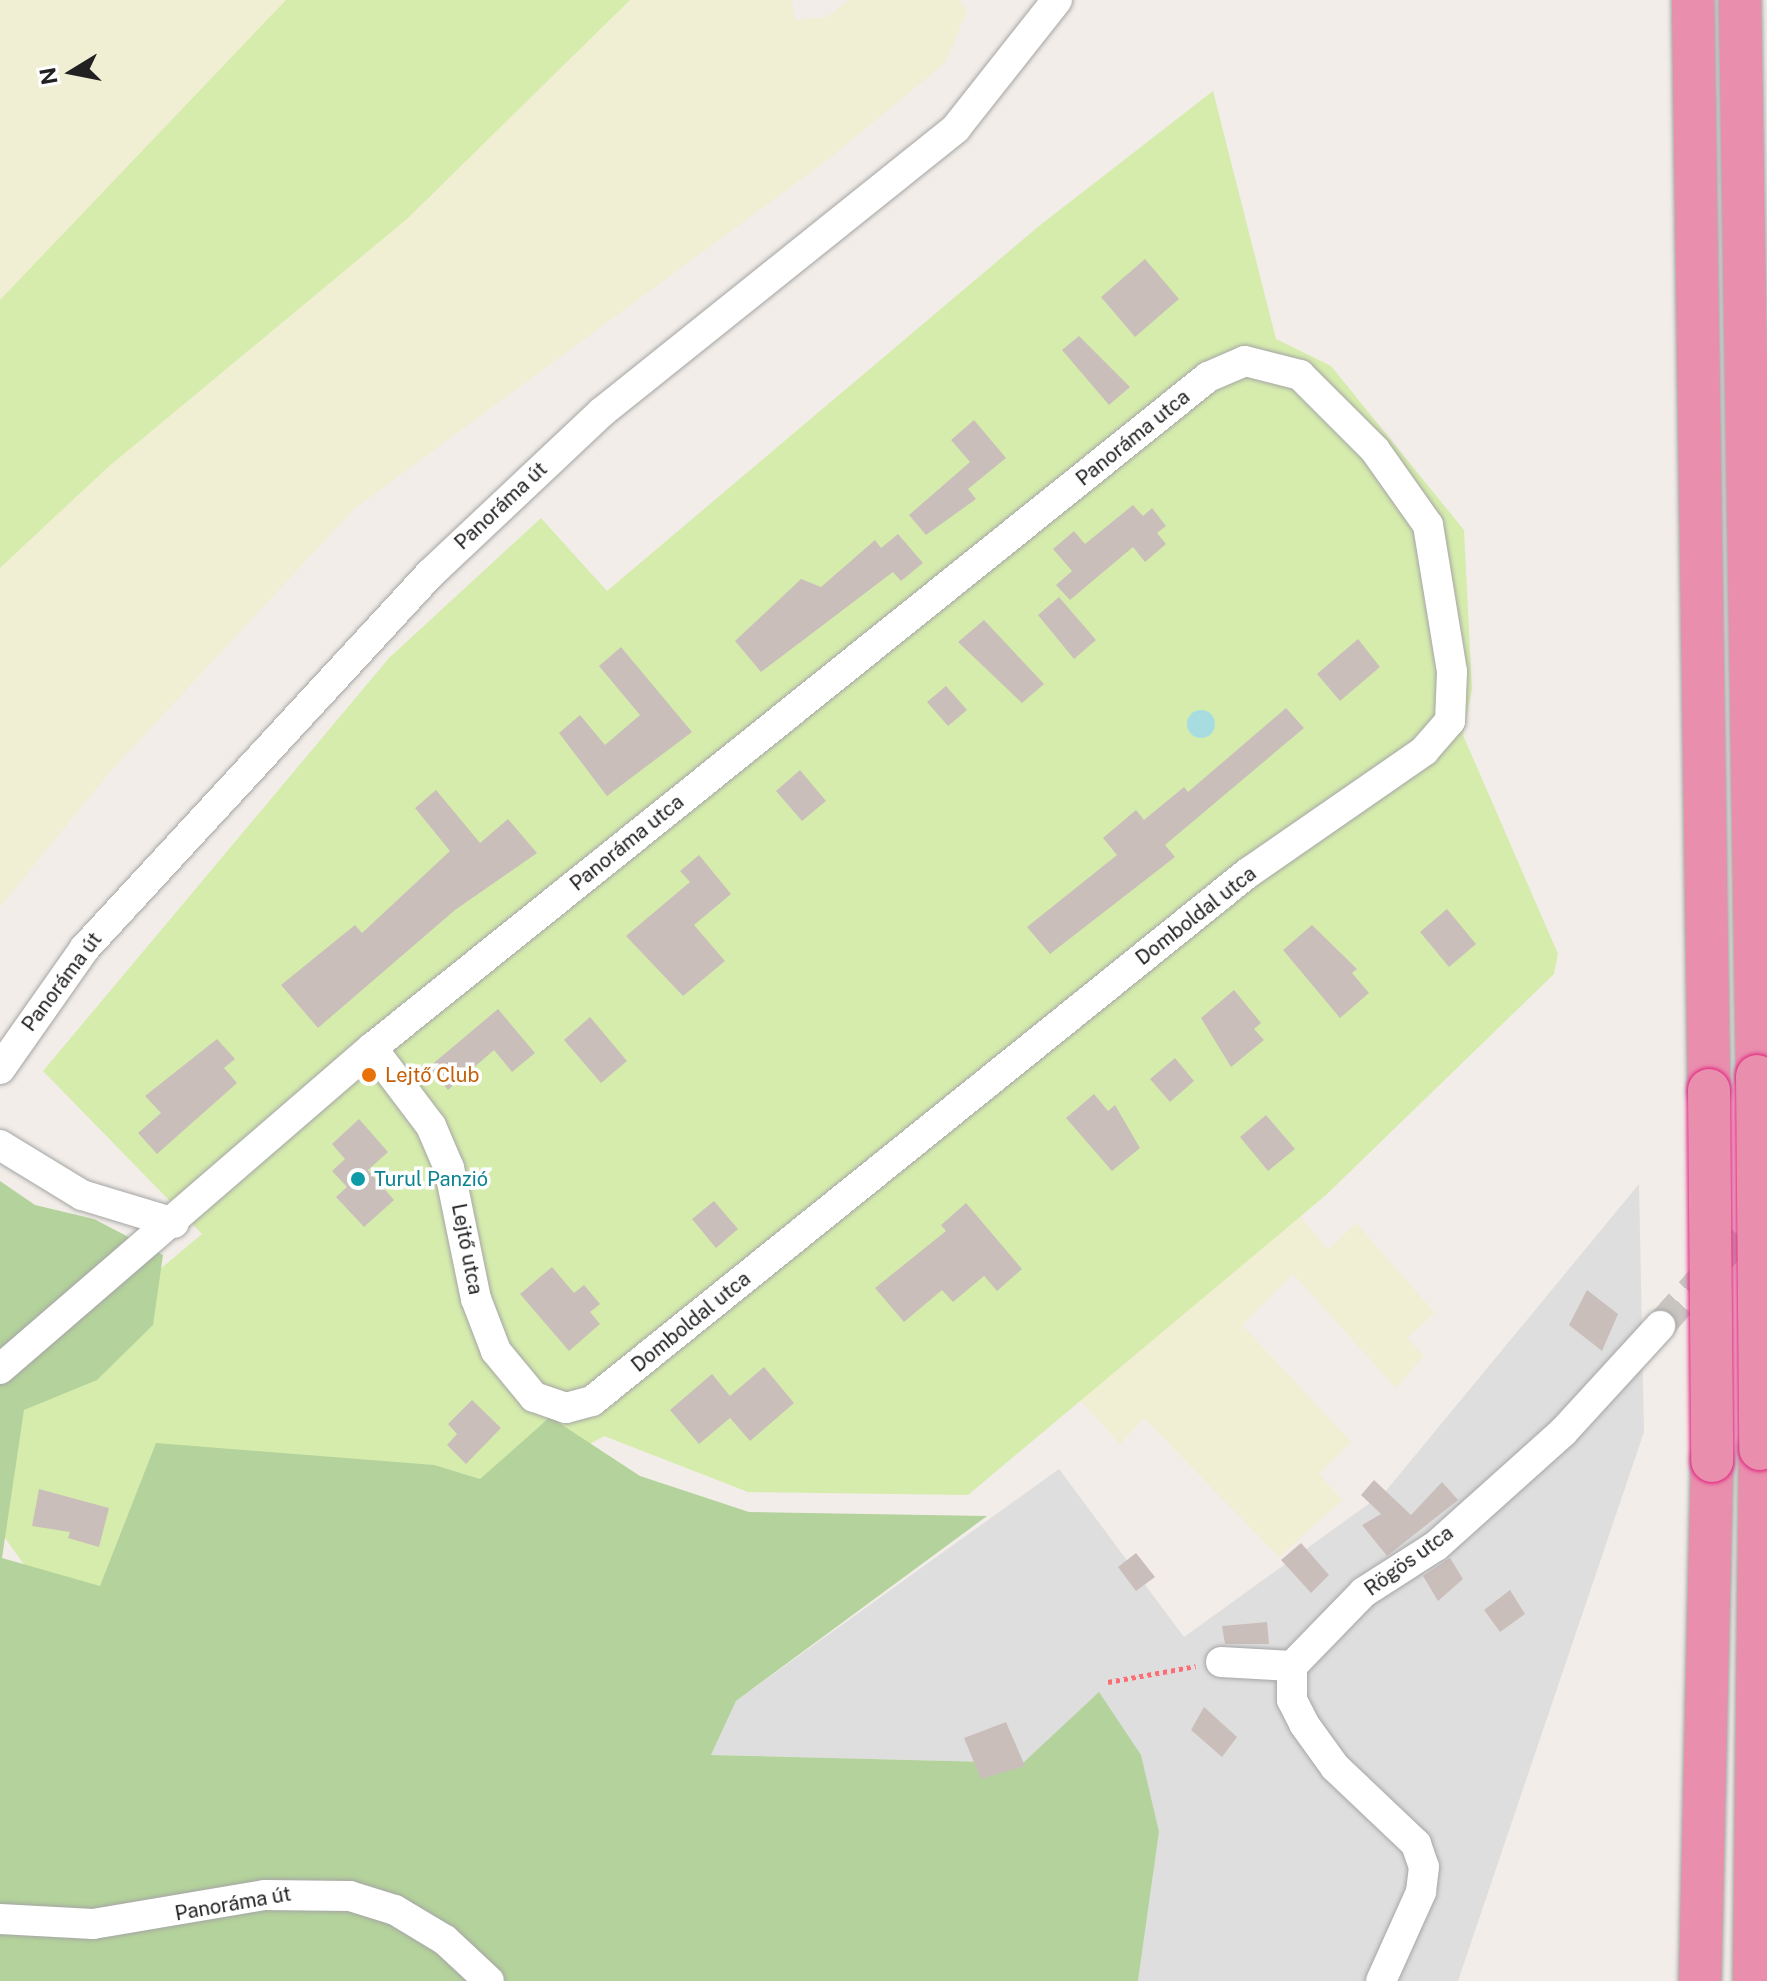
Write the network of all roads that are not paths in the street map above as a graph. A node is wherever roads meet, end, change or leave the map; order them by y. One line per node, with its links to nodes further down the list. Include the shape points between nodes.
1 (1057, 0): 6 (street, Panoráma út, via 956,128 614,402 430,574 85,948)
2 (1693, 0): 17 (highway, bridge, via 1712,1461)
3 (1740, 0): 18 (highway, bridge, via 1760,1449)
4 (1245, 361): 5 (street, Panoráma utca, via 1208,377); 11 (street, Domboldal utca, via 1300,375 1375,450 1428,525 1452,672 1450,721 1424,751 1249,872)
5 (372, 1048): 8 (street, Panoráma utca); 11 (street, Lejtő utca, via 431,1126 449,1168 476,1299 496,1351 534,1397 566,1408)
6 (0, 1069)
7 (0, 1145): 8 (street, via 82,1195)
8 (174, 1223): 10 (street, Panoráma utca)
9 (1660, 1326): 13 (street, Rögös utca, via 1563,1432 1436,1546 1364,1592)
10 (0, 1369)
11 (592, 1401)
12 (1221, 1662): 13 (street)
13 (1292, 1666): 16 (street, via 1292,1700 1304,1724 1335,1767 1416,1844 1424,1867 1421,1892)
14 (0, 1919): 15 (street, Panoráma út, via 93,1924 265,1895 350,1896 433,1933)
15 (489, 1981)
16 (1381, 1981)
17 (1700, 1981)
18 (1754, 1981)

